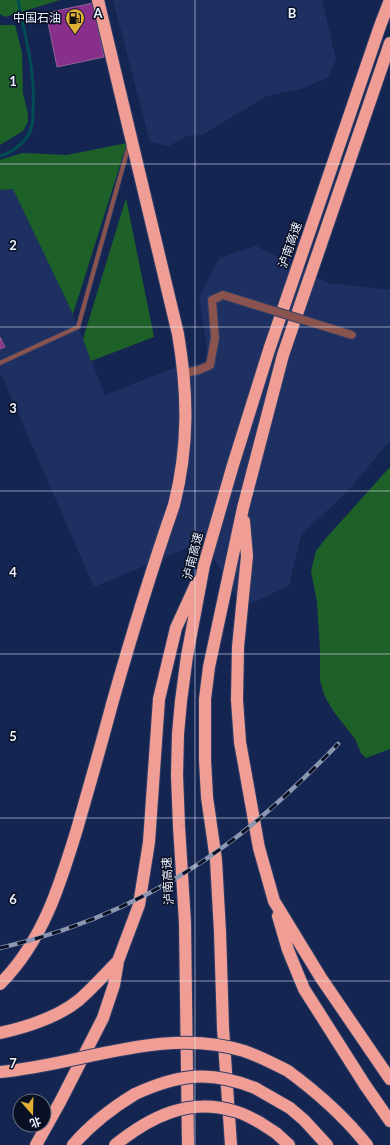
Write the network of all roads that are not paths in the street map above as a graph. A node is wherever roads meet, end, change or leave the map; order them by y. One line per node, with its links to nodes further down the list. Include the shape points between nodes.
1 (98, 0): 4 (highway)
2 (390, 0): 9 (highway, 泸南高速, via 269,350)
3 (390, 43): 8 (highway, via 283,355)
4 (131, 139): 6 (lane, via 78,327); 7 (highway, via 172,303)
5 (352, 335): 7 (street, bridge, via 223,295 212,300 215,338 210,365)
6 (0, 363)
7 (184, 373): 12 (highway, via 186,434 179,485 136,622 81,817 57,891 42,927 23,957)
8 (243, 508): 10 (highway, via 247,556 238,647 237,700 240,735 259,848); 21 (highway, bridge, via 209,667 205,699 207,797 216,860)
9 (204, 565): 11 (highway, via 176,628 159,699 149,842 139,904); 20 (highway, 泸南高速, bridge, via 187,656 178,734 179,826 186,973)
10 (274, 901): 15 (highway, via 321,978); 16 (highway, via 288,950 304,989)
11 (118, 961): 13 (highway, via 78,1000 63,1010 37,1023); 17 (highway, via 104,1018)
12 (0, 984)
13 (0, 1033)
14 (0, 1072): 24 (highway, bridge, via 165,1043 218,1045 244,1051 288,1071 324,1098)
15 (390, 1079)
16 (390, 1121)
17 (36, 1145)
18 (73, 1145): 23 (highway, bridge, via 118,1104 135,1094 189,1077 205,1076 223,1077 255,1088 290,1108)
19 (115, 1145): 22 (highway, bridge, via 150,1120 190,1107 216,1107 234,1111 259,1122)
20 (188, 1145)
21 (231, 1145)
22 (290, 1145)
23 (327, 1145)
24 (368, 1145)

